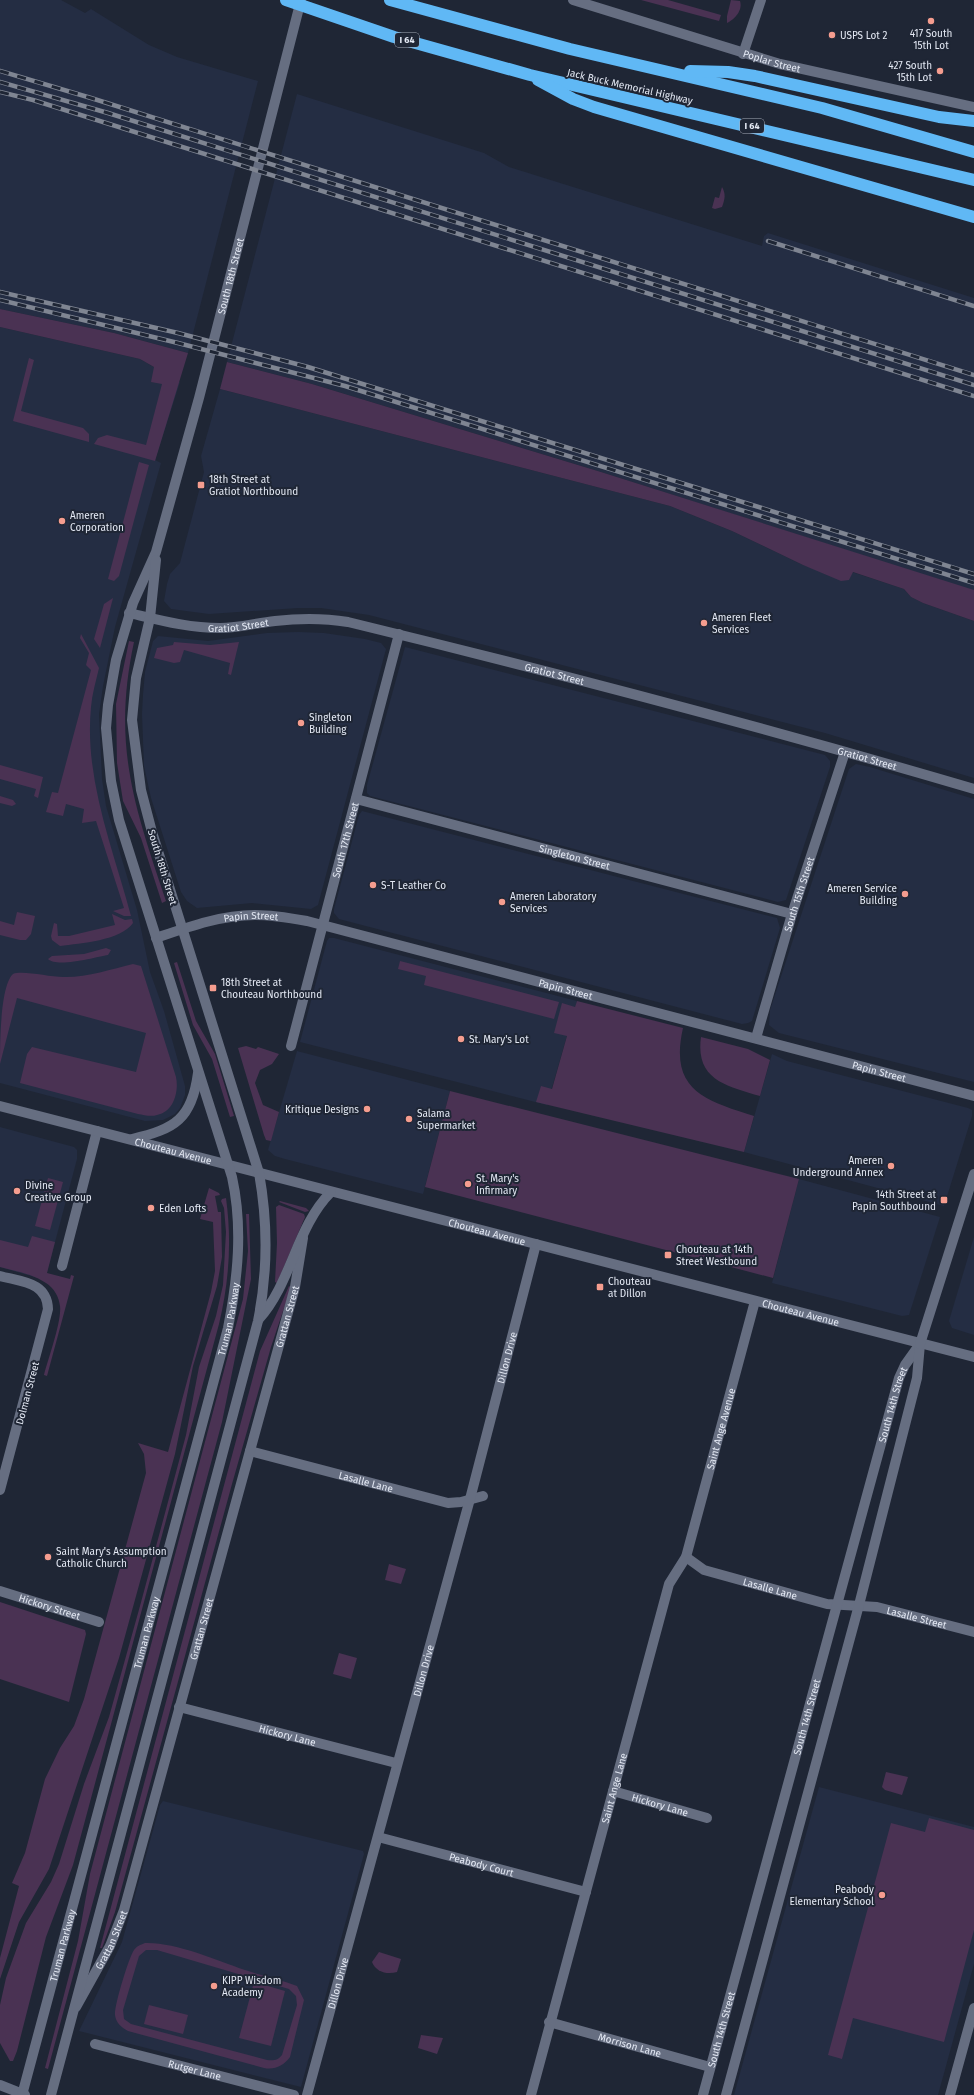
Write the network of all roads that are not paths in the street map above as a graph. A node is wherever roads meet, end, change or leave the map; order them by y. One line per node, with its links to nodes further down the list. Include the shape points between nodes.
1 (286, 0): 8 (highway, Jack Buck Memorial Highway / I 64, via 394,37)
2 (301, 0): 14 (street, South 18th Street, via 199,398)
3 (390, 0): 7 (highway, via 556,46)
4 (573, 0): 6 (street, Poplar Street)
5 (761, 0): 6 (street)
6 (743, 54): 9 (street, Poplar Street)
7 (671, 72): 10 (highway, via 728,72 755,76 939,117); 11 (highway, via 822,108)
8 (530, 75): 12 (highway, Jack Buck Memorial Highway / I 64); 13 (highway, via 547,86 594,107)
9 (974, 107)
10 (974, 121)
11 (974, 152)
12 (974, 180)
13 (974, 216)
14 (156, 552): 15 (street, South 18th Street); 16 (street, South 18th Street)
15 (129, 613): 16 (street, Gratiot Street); 24 (street, South 18th Street, via 116,660 108,705 107,747 119,820)
16 (150, 618): 17 (street, Gratiot Street, via 184,626 212,628 294,619 329,619); 23 (street, South 18th Street, via 134,694 132,720 135,753 150,825)
17 (399, 634): 18 (street, Gratiot Street); 20 (street, South 17th Street)
18 (845, 752): 19 (street, Gratiot Street); 21 (street, South 15th Street)
19 (974, 789)
20 (356, 799): 21 (street, Singleton Street); 22 (street, South 17th Street)
21 (792, 914): 25 (street, South 15th Street)
22 (323, 925): 23 (street, Papin Street, via 287,917 256,915 217,919); 25 (street, Papin Street); 26 (street, South 17th Street)
23 (183, 929): 24 (street, Papin Street); 33 (street, South 18th Street)
24 (156, 938): 27 (street, South 18th Street)
25 (756, 1038): 28 (street, Papin Street)
26 (291, 1046)
27 (198, 1071): 31 (street, via 190,1106 181,1119 166,1129); 32 (street, South 18th Street)
28 (974, 1096)
29 (0, 1106): 30 (street, Chouteau Avenue)
30 (97, 1131): 31 (street, Chouteau Avenue); 38 (street)
31 (130, 1140): 32 (street, Chouteau Avenue)
32 (229, 1165): 33 (street, Chouteau Avenue); 66 (street, Truman Parkway, via 236,1198 238,1248 237,1275 228,1328)
33 (259, 1173): 35 (street, Chouteau Avenue); 41 (street, via 267,1244)
34 (974, 1174): 42 (street, South 14th Street)
35 (331, 1192): 36 (street, via 313,1215); 37 (street, Chouteau Avenue)
36 (303, 1236): 41 (street, via 275,1299); 44 (street, Grattan Street, via 295,1286)
37 (536, 1244): 40 (street, Chouteau Avenue); 47 (street, Dillon Drive)
38 (62, 1266)
39 (0, 1276): 45 (street, Dolman Street, via 34,1285 46,1295 48,1301 47,1317)
40 (755, 1301): 42 (street, Chouteau Avenue); 48 (street, Saint Ange Avenue)
41 (258, 1321): 61 (street)
42 (920, 1344): 43 (street, Chouteau Avenue); 50 (street, South 14th Street, via 899,1378); 51 (street, South 14th Street, via 917,1378)
43 (974, 1357)
44 (250, 1451): 47 (street, Lasalle Lane, via 448,1503); 54 (street, Grattan Street)
45 (0, 1490)
46 (483, 1496): 47 (street, Lasalle Lane)
47 (470, 1499): 55 (street, Dillon Drive)
48 (686, 1557): 50 (street, Lasalle Lane, via 704,1570 827,1604); 56 (street, Saint Ange Lane, via 669,1584)
49 (0, 1591): 52 (street, Hickory Street)
50 (838, 1604): 51 (street, Lasalle Lane); 64 (street, South 14th Street)
51 (859, 1605): 53 (street, Lasalle Street, via 877,1607); 72 (street, South 14th Street)
52 (98, 1622)
53 (974, 1632)
54 (179, 1707): 55 (street, Hickory Lane); 61 (street, Grattan Street, via 124,1910 110,1946)
55 (396, 1763): 58 (street, Dillon Drive)
56 (613, 1791): 57 (street, Hickory Lane); 59 (street, Saint Ange Lane)
57 (707, 1818)
58 (378, 1837): 59 (street, Peabody Court); 69 (street, Dillon Drive)
59 (586, 1892): 62 (street, Saint Ange Lane)
60 (974, 2008): 73 (street)
61 (73, 2012): 67 (street)
62 (549, 2022): 64 (street, Morrison Lane); 70 (street, Saint Ange Lane)
63 (95, 2044): 68 (street, Rutger Lane)
64 (710, 2066): 71 (street, South 14th Street)
65 (0, 2085): 66 (street)
66 (23, 2095)
67 (51, 2095)
68 (294, 2095)
69 (307, 2095)
70 (531, 2095)
71 (703, 2095)
72 (726, 2095)
73 (950, 2095)

